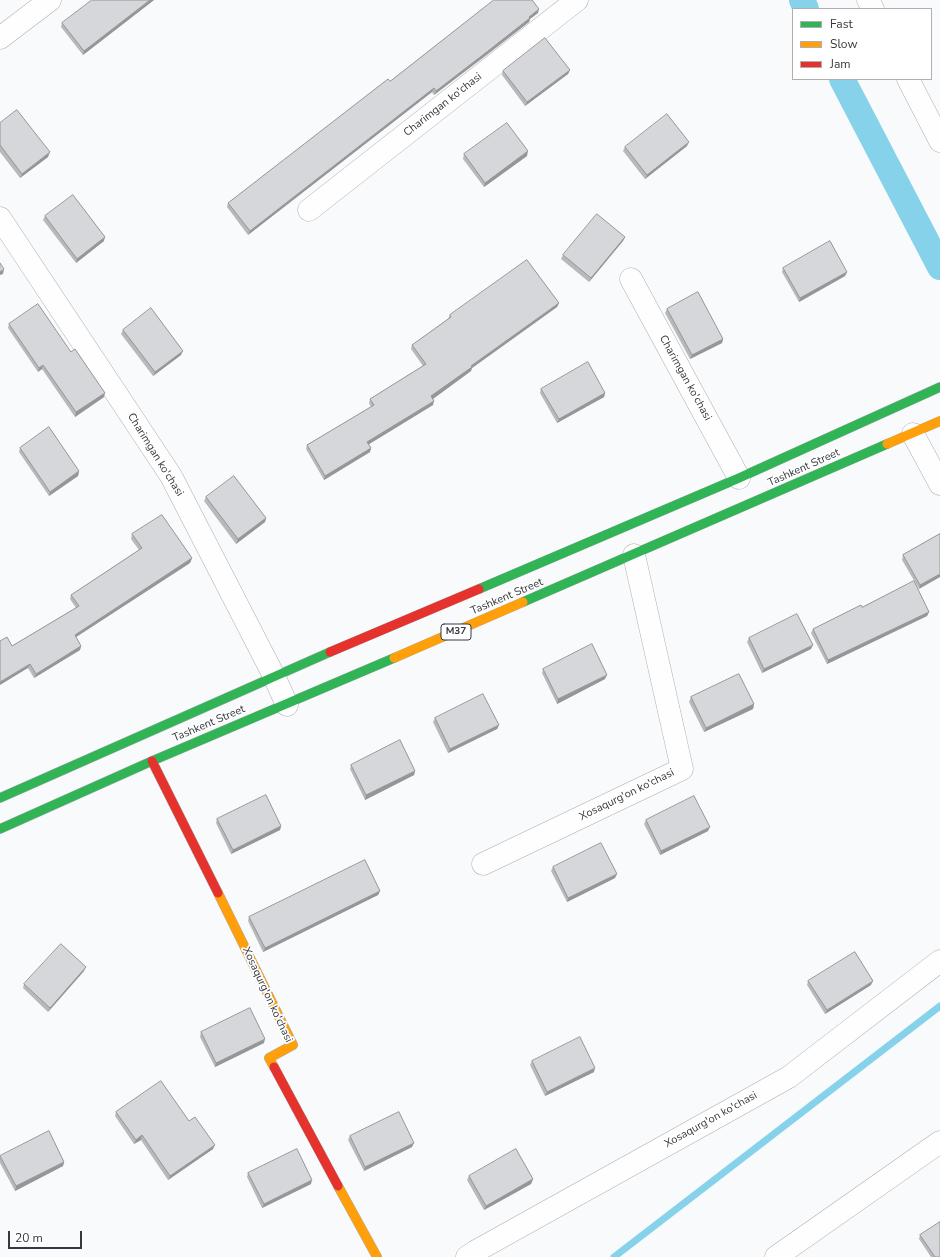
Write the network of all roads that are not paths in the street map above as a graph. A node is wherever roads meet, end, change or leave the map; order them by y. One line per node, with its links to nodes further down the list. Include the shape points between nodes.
1 (50, 0): 3 (street)
2 (577, 0): 6 (street, Charimgan ko'chasi)
3 (0, 38)
4 (909, 80): 5 (street)
5 (940, 141)
6 (309, 210)
7 (0, 218): 15 (street, Charimgan ko'chasi, via 171,476)
8 (631, 279): 12 (street, Charimgan ko'chasi)
9 (940, 387): 12 (main road, Tashkent Street)
10 (940, 422): 11 (main road, M37)
11 (912, 434): 13 (street); 14 (main road, Tashkent Street / M37)
12 (739, 478): 15 (main road, Tashkent Street)
13 (940, 484)
14 (634, 555): 16 (main road, Tashkent Street / M37); 20 (street, Xosaqurg'on ko'chasi, via 682,769)
15 (274, 676): 16 (street, Charimgan ko'chasi); 18 (main road, Tashkent Street)
16 (287, 704): 17 (main road, Tashkent Street / M37)
17 (152, 761): 19 (main road, Tashkent Street / M37); 23 (main road, Xosaqurg'on ko'chasi, via 293,1045 269,1058)
18 (0, 798)
19 (0, 829)
20 (483, 864)
21 (940, 961): 24 (street, Xosaqurg'on ko'chasi, via 788,1077)
22 (940, 1142): 25 (street)
23 (377, 1257)
24 (468, 1257)
25 (776, 1257)

